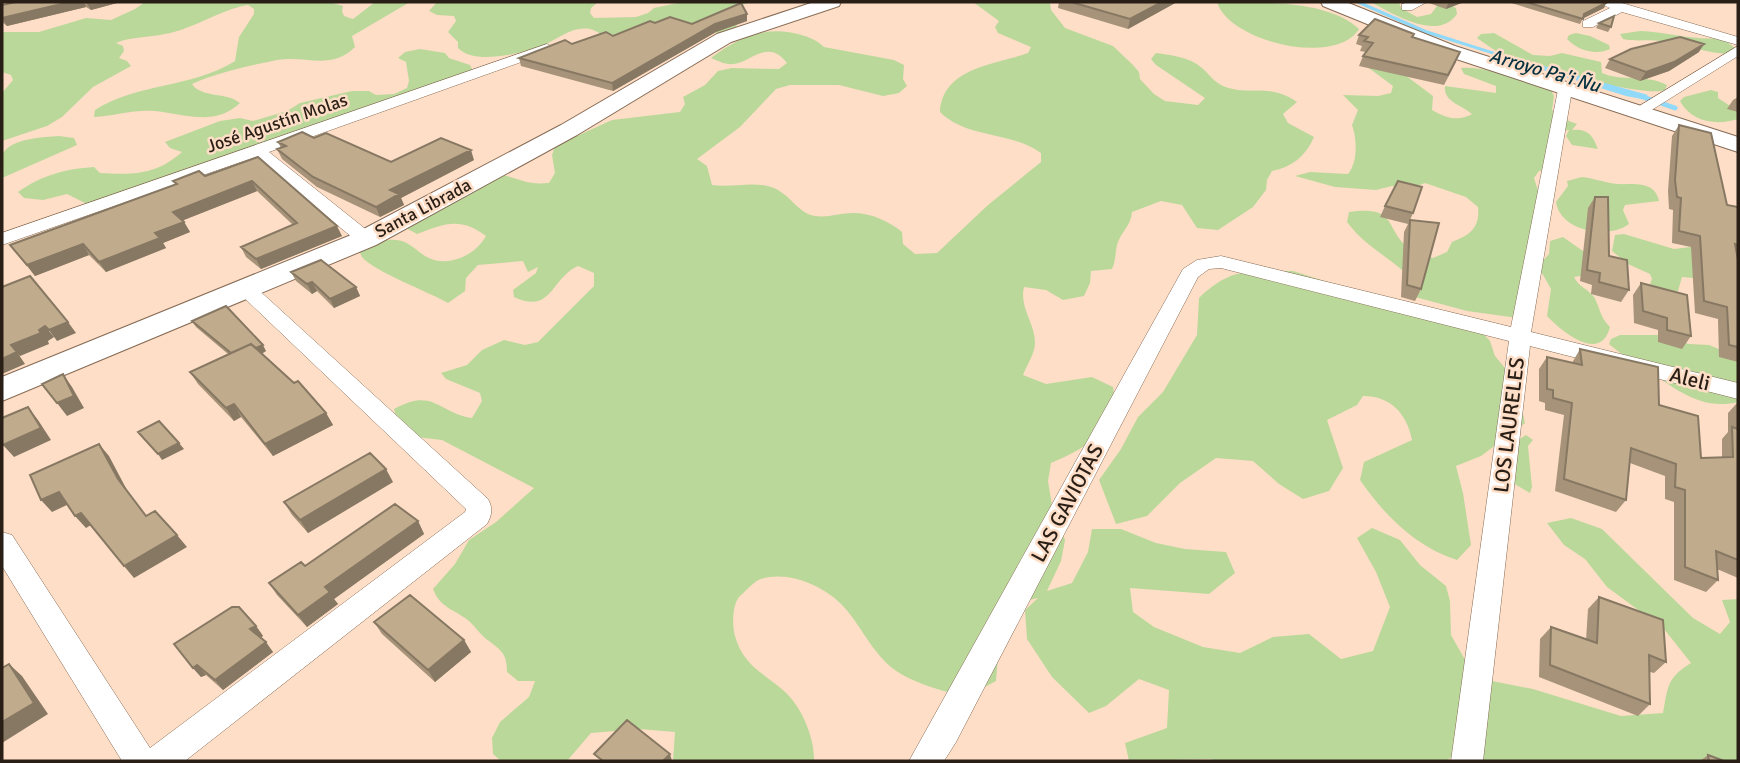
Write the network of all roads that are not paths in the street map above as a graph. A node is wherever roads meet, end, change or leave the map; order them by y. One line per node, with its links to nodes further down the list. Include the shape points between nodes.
1 (832, 2): 16 (street, Santa Librada, via 724,38 569,130)
2 (1330, 2): 11 (street, via 1448,50)
3 (1421, 2): 5 (street)
4 (1602, 2): 6 (street)
5 (1408, 8)
6 (1622, 8): 7 (street); 9 (street)
7 (1588, 24)
8 (565, 41): 14 (street, José Agustín Molas)
9 (1738, 41)
10 (1738, 50): 12 (street)
11 (1565, 90): 12 (street); 19 (street, LOS LAURELES)
12 (1650, 105): 13 (street)
13 (1738, 145)
14 (256, 150): 15 (street, José Agustín Molas); 16 (street)
15 (2, 239)
16 (366, 239): 18 (street, Santa Librada)
17 (1221, 262): 19 (street, Aleli); 25 (street, LAS GAVIOTAS, via 1204,264 1190,273 945,732)
18 (245, 288): 20 (street, Santa Librada); 24 (street, via 480,506 478,517)
19 (1520, 336): 21 (street, Aleli); 26 (street, LOS LAURELES)
20 (2, 390)
21 (1738, 391)
22 (2, 543): 23 (street)
23 (140, 761)
24 (159, 761)
25 (925, 761)
26 (1467, 761)

